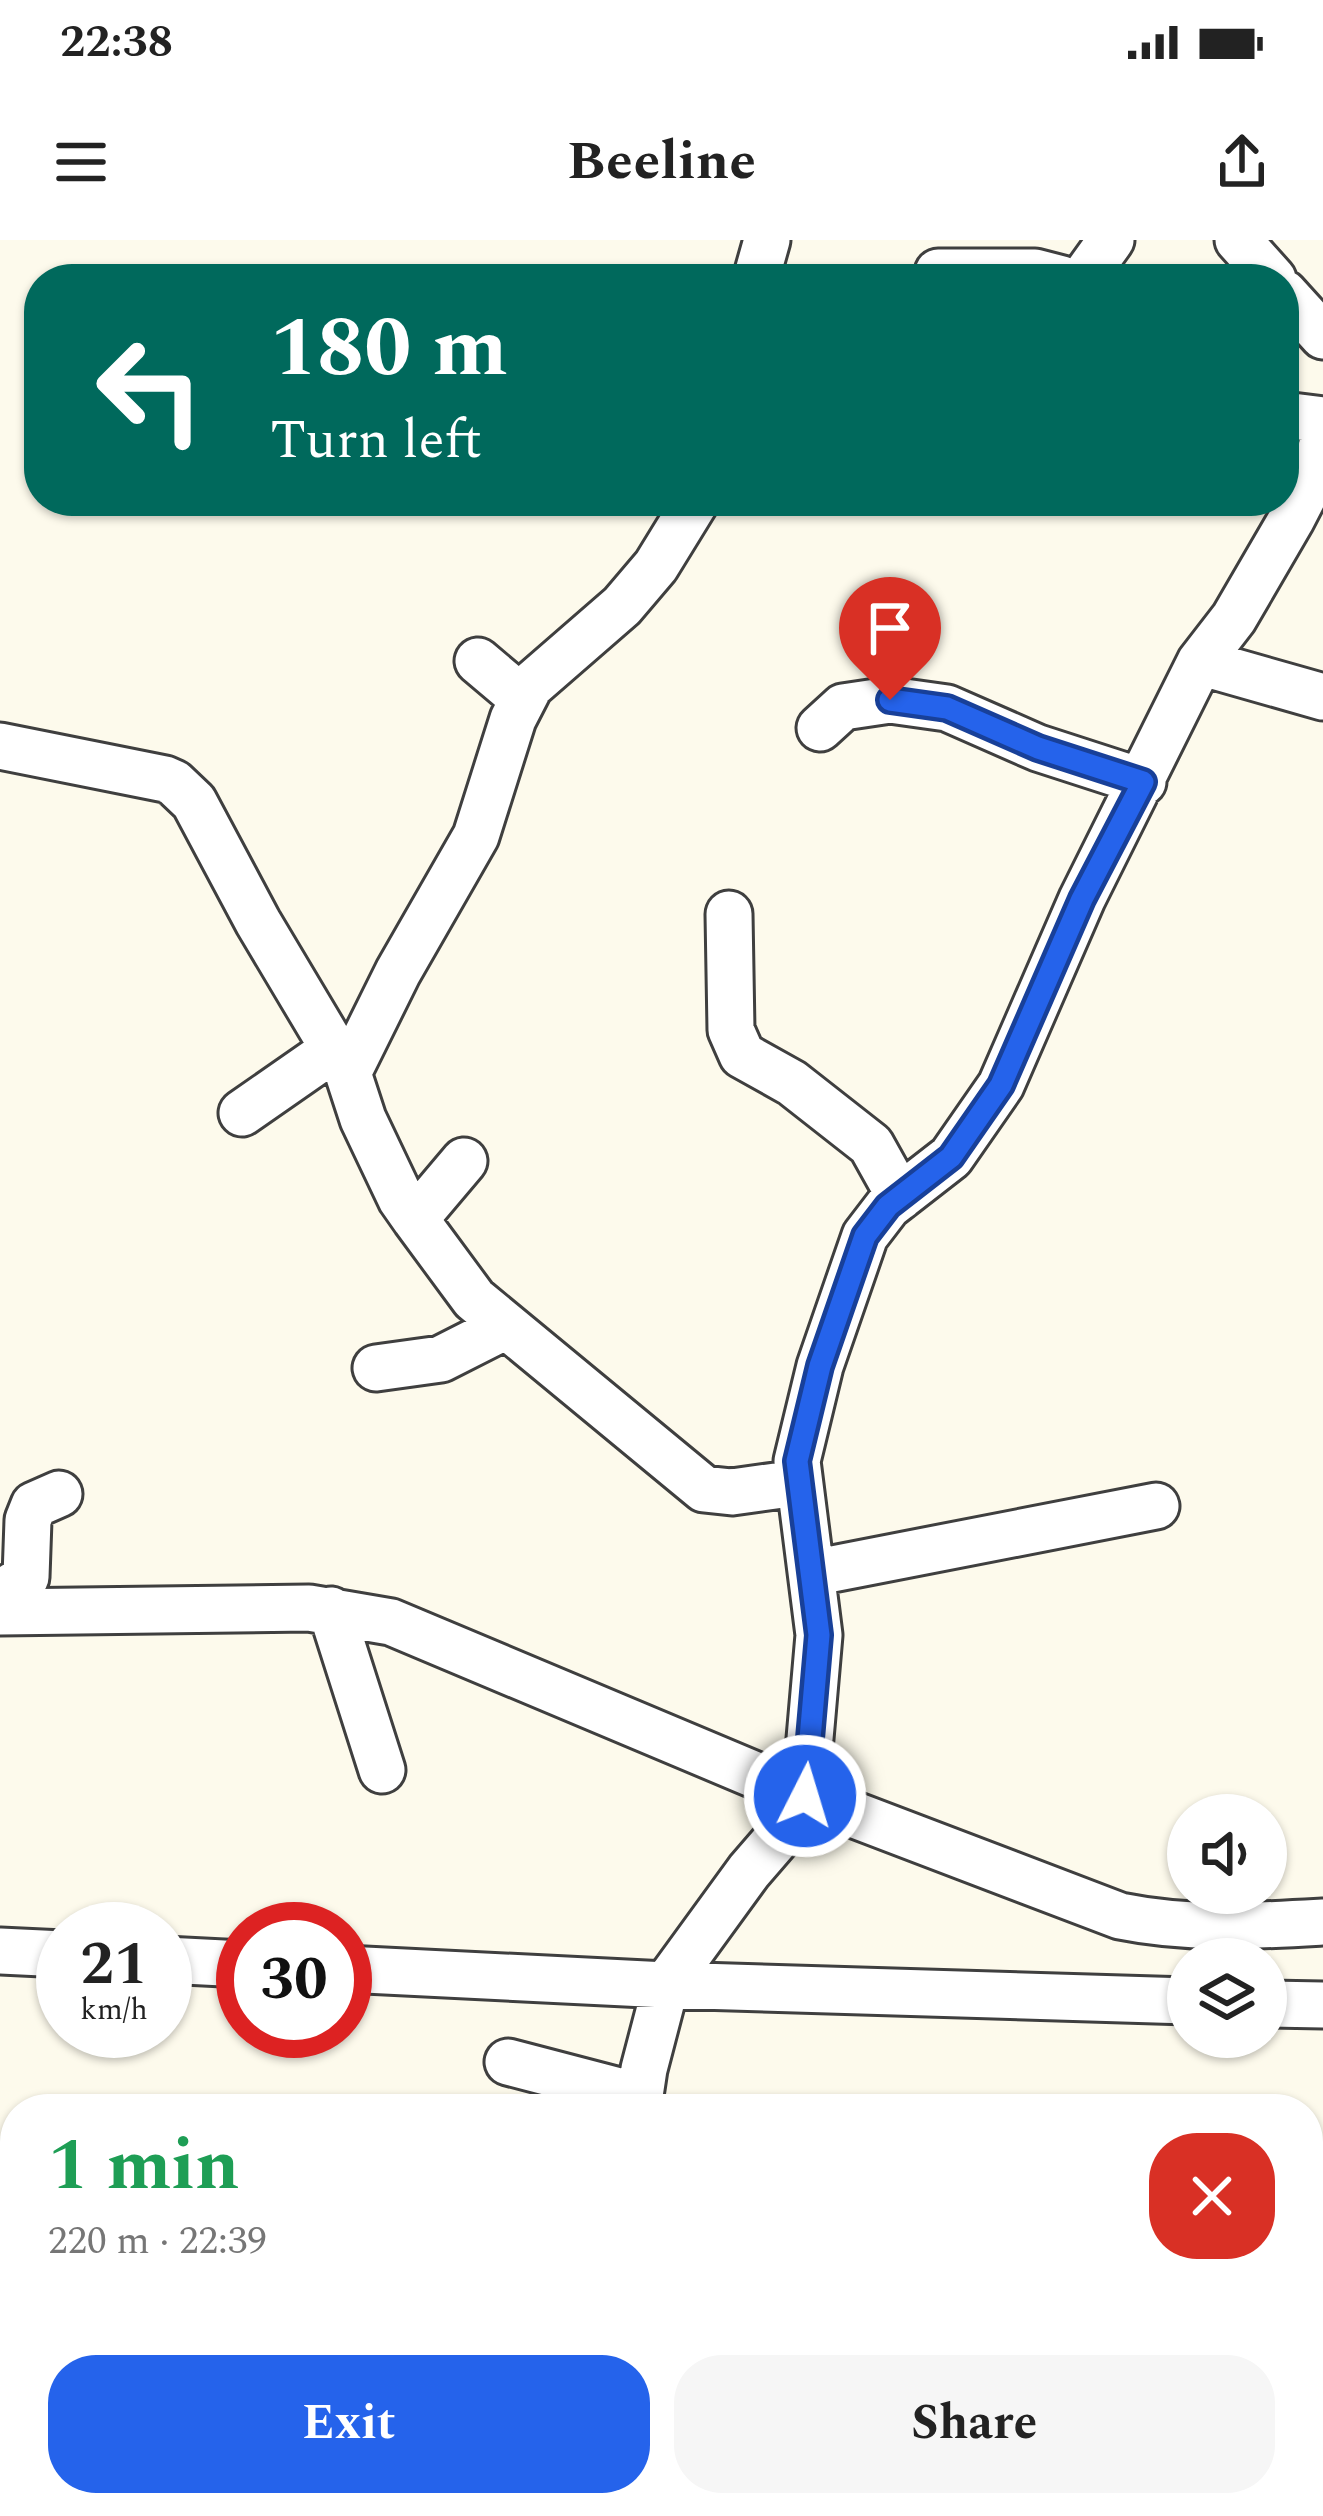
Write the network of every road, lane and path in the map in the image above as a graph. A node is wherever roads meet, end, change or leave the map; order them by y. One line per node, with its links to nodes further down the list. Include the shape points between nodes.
1 (1238, 240): 2 (street)
2 (1260, 264)
3 (1299, 310): 4 (street)
4 (1323, 336)
5 (1323, 438): 6 (street)
6 (1299, 505)
7 (687, 516): 12 (street, via 622,606)
8 (1293, 516): 10 (street)
9 (478, 661): 12 (street)
10 (1200, 662): 11 (street); 15 (street)
11 (1323, 697)
12 (523, 699): 17 (street, via 476,836)
13 (820, 728): 15 (street, via 843,707 890,700 947,708)
14 (0, 746): 17 (street, via 183,789)
15 (1143, 782): 20 (street, via 1001,1085 951,1157)
16 (729, 914): 20 (street, via 731,1030 742,1055 871,1145)
17 (341, 1061): 18 (street); 21 (street)
18 (242, 1113)
19 (464, 1161): 21 (street)
20 (901, 1196): 24 (street, via 865,1236 852,1270 801,1435)
21 (415, 1219): 22 (street, via 474,1299)
22 (506, 1326): 23 (street, via 441,1359); 24 (street, via 704,1489)
23 (376, 1368)
24 (797, 1483): 27 (street)
25 (58, 1494): 28 (street, via 34,1504 26,1576)
26 (1156, 1506): 27 (street)
27 (812, 1574): 32 (street, via 819,1635)
28 (0, 1594)
29 (331, 1610): 30 (street); 31 (street); 32 (street, via 391,1622)
30 (0, 1612)
31 (382, 1770)
32 (805, 1796): 33 (street, via 1120,1916 1220,1928); 37 (street)
33 (1323, 1922)
34 (0, 1951): 35 (street)
35 (36, 1953)
36 (372, 1970): 37 (street)
37 (666, 1985): 38 (street); 43 (street)
38 (1167, 2000)
39 (1287, 2005): 40 (street)
40 (1323, 2006)
41 (508, 2062): 42 (street)
42 (609, 2094)
43 (640, 2094)

